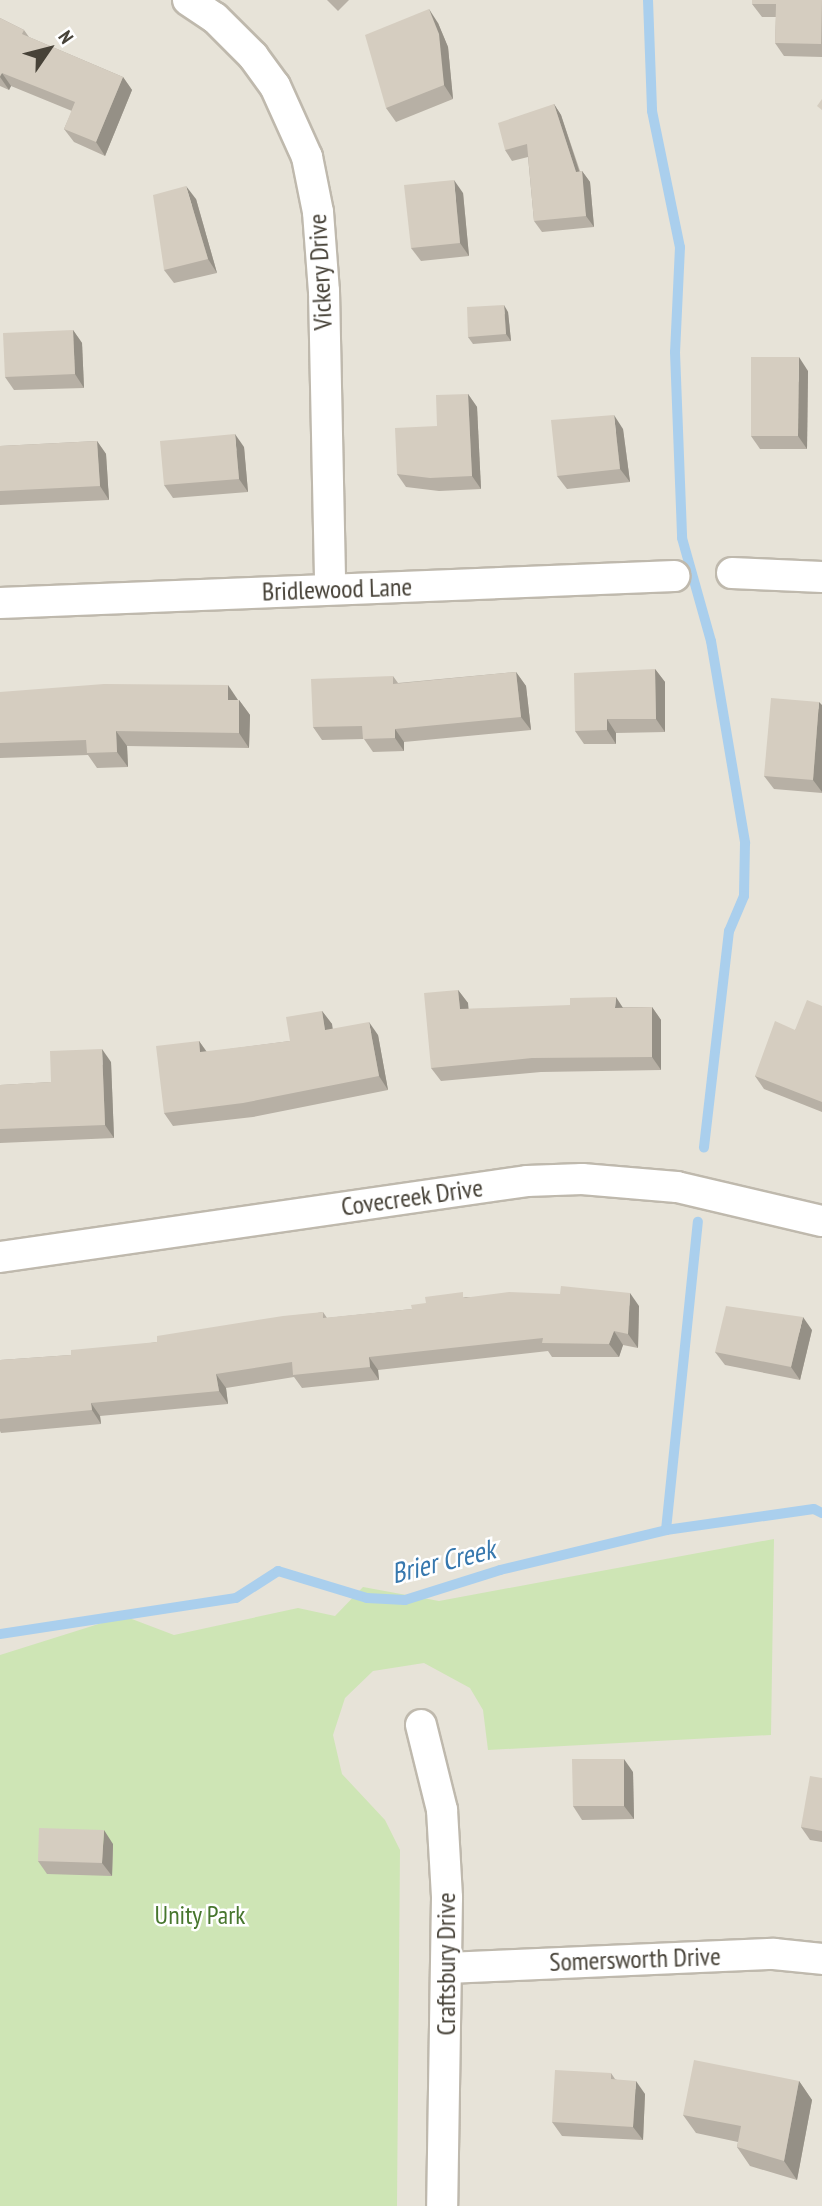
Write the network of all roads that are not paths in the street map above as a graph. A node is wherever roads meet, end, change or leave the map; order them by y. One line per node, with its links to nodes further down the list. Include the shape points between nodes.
1 (188, 0): 5 (street, Vickery Drive, via 215,18 253,56 275,86 307,157 318,212 324,291)
2 (732, 573): 4 (street)
3 (674, 576): 5 (street, Bridlewood Lane)
4 (822, 577)
5 (330, 590): 6 (street, Bridlewood Lane)
6 (0, 603)
7 (822, 1221): 8 (street, Covecreek Drive, via 677,1187 582,1179 527,1181)
8 (0, 1257)
9 (421, 1725): 11 (street, Craftsbury Drive, via 442,1810)
10 (822, 1959): 11 (street, Somersworth Drive, via 774,1954)
11 (447, 1968): 12 (street, Craftsbury Drive)
12 (442, 2206)

